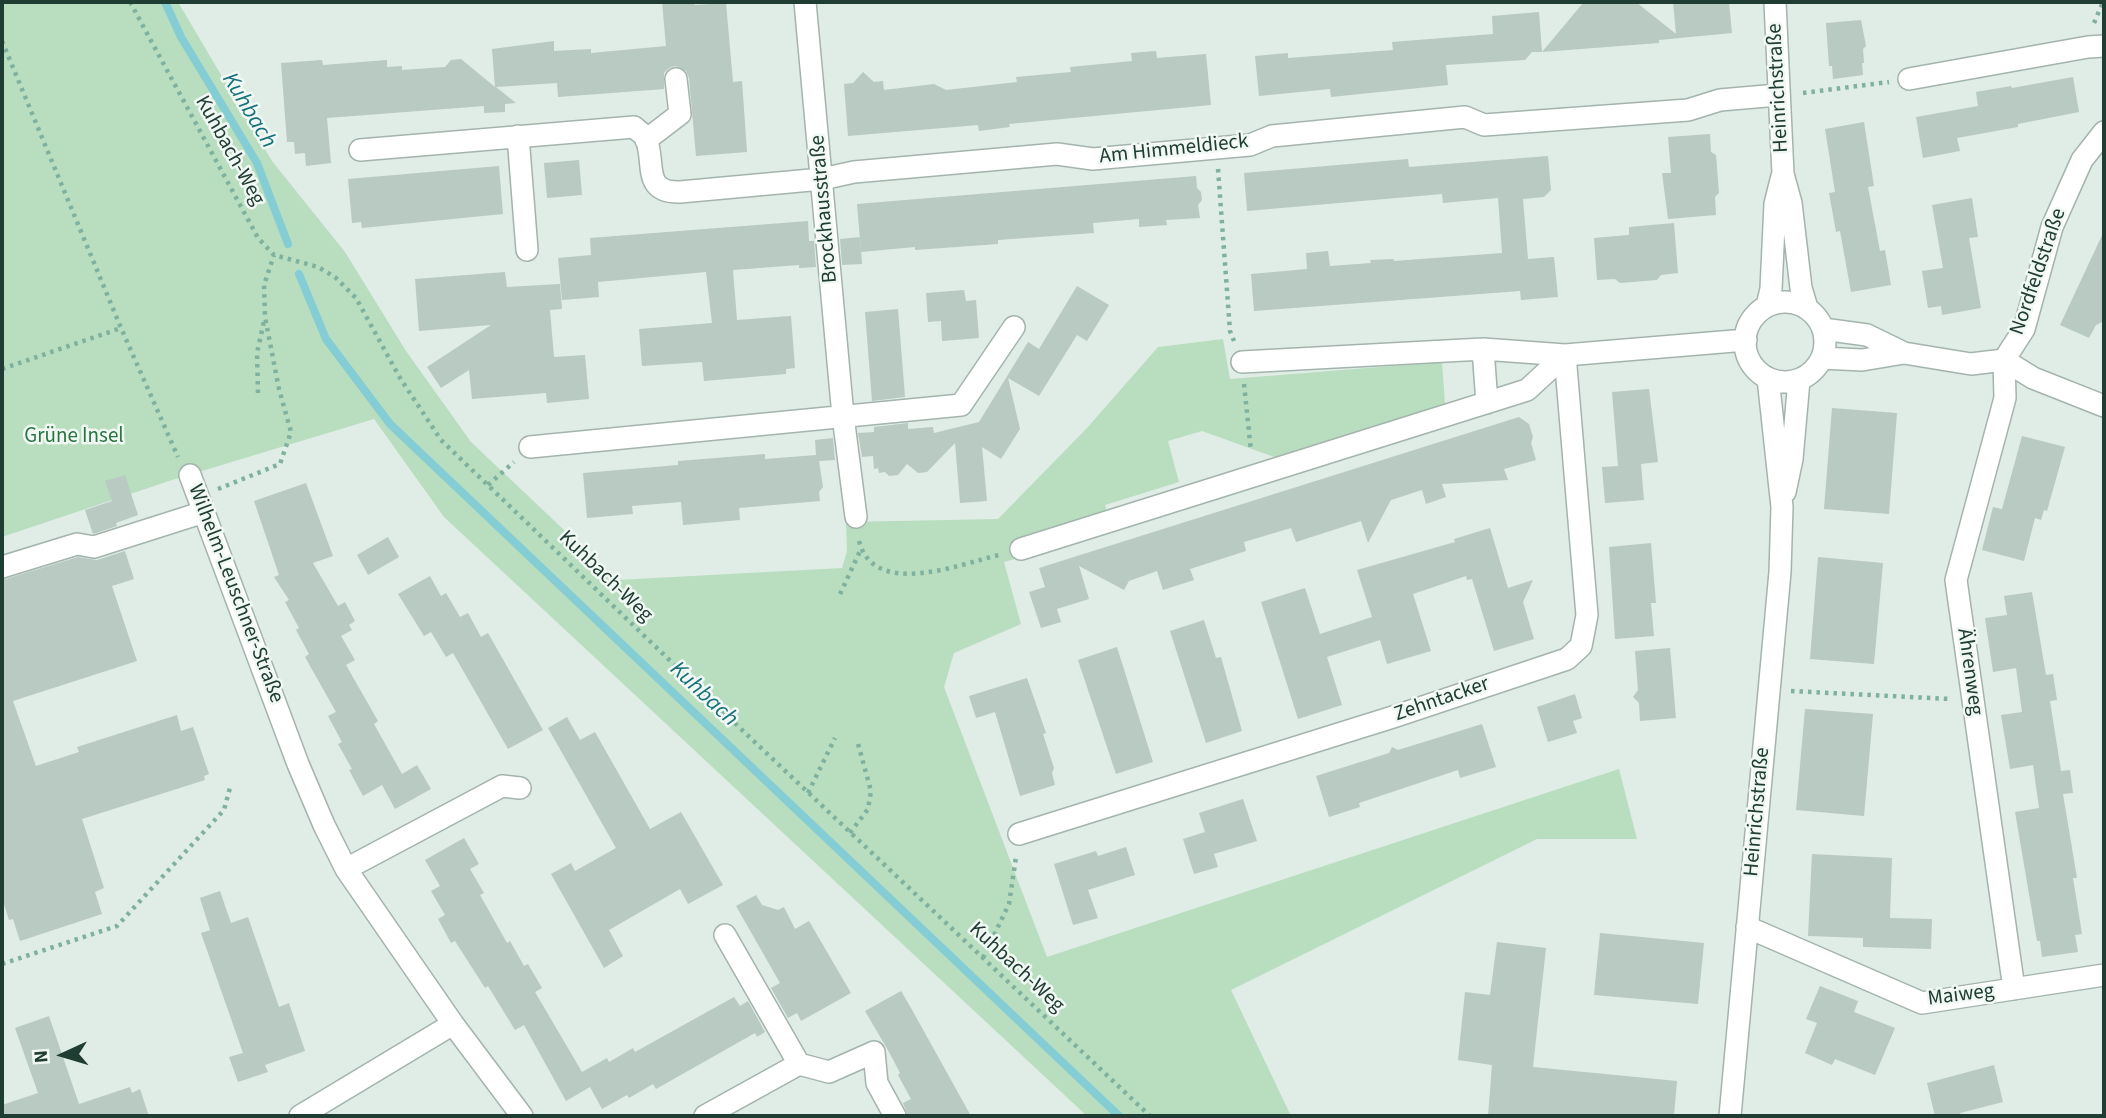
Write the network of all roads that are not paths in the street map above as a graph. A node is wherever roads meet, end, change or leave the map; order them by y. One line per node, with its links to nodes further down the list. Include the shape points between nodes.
1 (805, 2): 12 (street, Brockhausstraße)
2 (1775, 2): 6 (street, Heinrichstraße)
3 (2104, 47): 5 (street)
4 (676, 79): 9 (street, via 680,114)
5 (1909, 79)
6 (1778, 96): 11 (street, Heinrichstraße); 12 (street, Am Himmeldieck, via 1720,100 1688,110 1484,125 1465,117 1272,136 1250,145 1093,159 1057,154)
7 (2104, 132): 23 (street, Nordfeldstraße, via 2082,160 2052,228 2024,328)
8 (518, 136): 9 (street, via 634,128); 10 (street); 13 (street)
9 (646, 140): 12 (street, Am Himmeldieck, via 652,179 670,192)
10 (360, 150)
11 (1783, 174): 14 (street, Heinrichstraße, via 1775,204); 15 (street, Heinrichstraße)
12 (822, 179): 29 (street, Brockhausstraße)
13 (527, 250)
14 (1767, 306): 15 (street, via 1781,302); 18 (street, via 1756,314)
15 (1807, 308): 17 (street)
16 (1014, 327): 29 (street, via 961,405)
17 (1823, 329): 20 (street, Nordfeldstraße, via 1867,335); 22 (street)
18 (1745, 340): 21 (street); 25 (street, via 1748,356)
19 (1483, 349): 21 (street); 24 (street); 27 (street)
20 (1904, 353): 22 (street, Nordfeldstraße, via 1862,360); 23 (street, Nordfeldstraße, via 1971,364)
21 (1565, 355): 27 (street, via 1527,390); 38 (street, Zehntacker, via 1587,615 1581,646 1567,659)
22 (1822, 358): 26 (street)
23 (2004, 360): 28 (street, via 2033,378); 43 (street, Ährenweg, via 2005,398 1956,580)
24 (1242, 362)
25 (1768, 378): 26 (street); 33 (street, Heinrichstraße)
26 (1799, 380): 33 (street, Heinrichstraße, via 1792,459)
27 (1487, 403): 35 (street)
28 (2104, 406)
29 (844, 416): 30 (street); 34 (street, Brockhausstraße)
30 (530, 447)
31 (190, 475): 32 (street, Wilhelm-Leuschner-Straße)
32 (202, 504): 36 (street, via 94,547 76,544); 39 (street, Wilhelm-Leuschner-Straße, via 298,764)
33 (1782, 507): 40 (street, Heinrichstraße)
34 (856, 517)
35 (1021, 549)
36 (2, 567)
37 (520, 788): 39 (street, via 502,786)
38 (1019, 834)
39 (346, 869): 44 (street, Wilhelm-Leuschner-Straße)
40 (1747, 927): 43 (street, Maiweg, via 1922,1003); 50 (street, Heinrichstraße)
41 (725, 935): 45 (street)
42 (2104, 975): 43 (street, Maiweg)
43 (2014, 989)
44 (453, 1024): 46 (street); 47 (street, Wilhelm-Leuschner-Straße)
45 (799, 1065): 48 (street); 49 (street, via 829,1072 874,1052 877,1083)
46 (300, 1116)
47 (522, 1116)
48 (705, 1116)
49 (895, 1116)
50 (1730, 1116)

